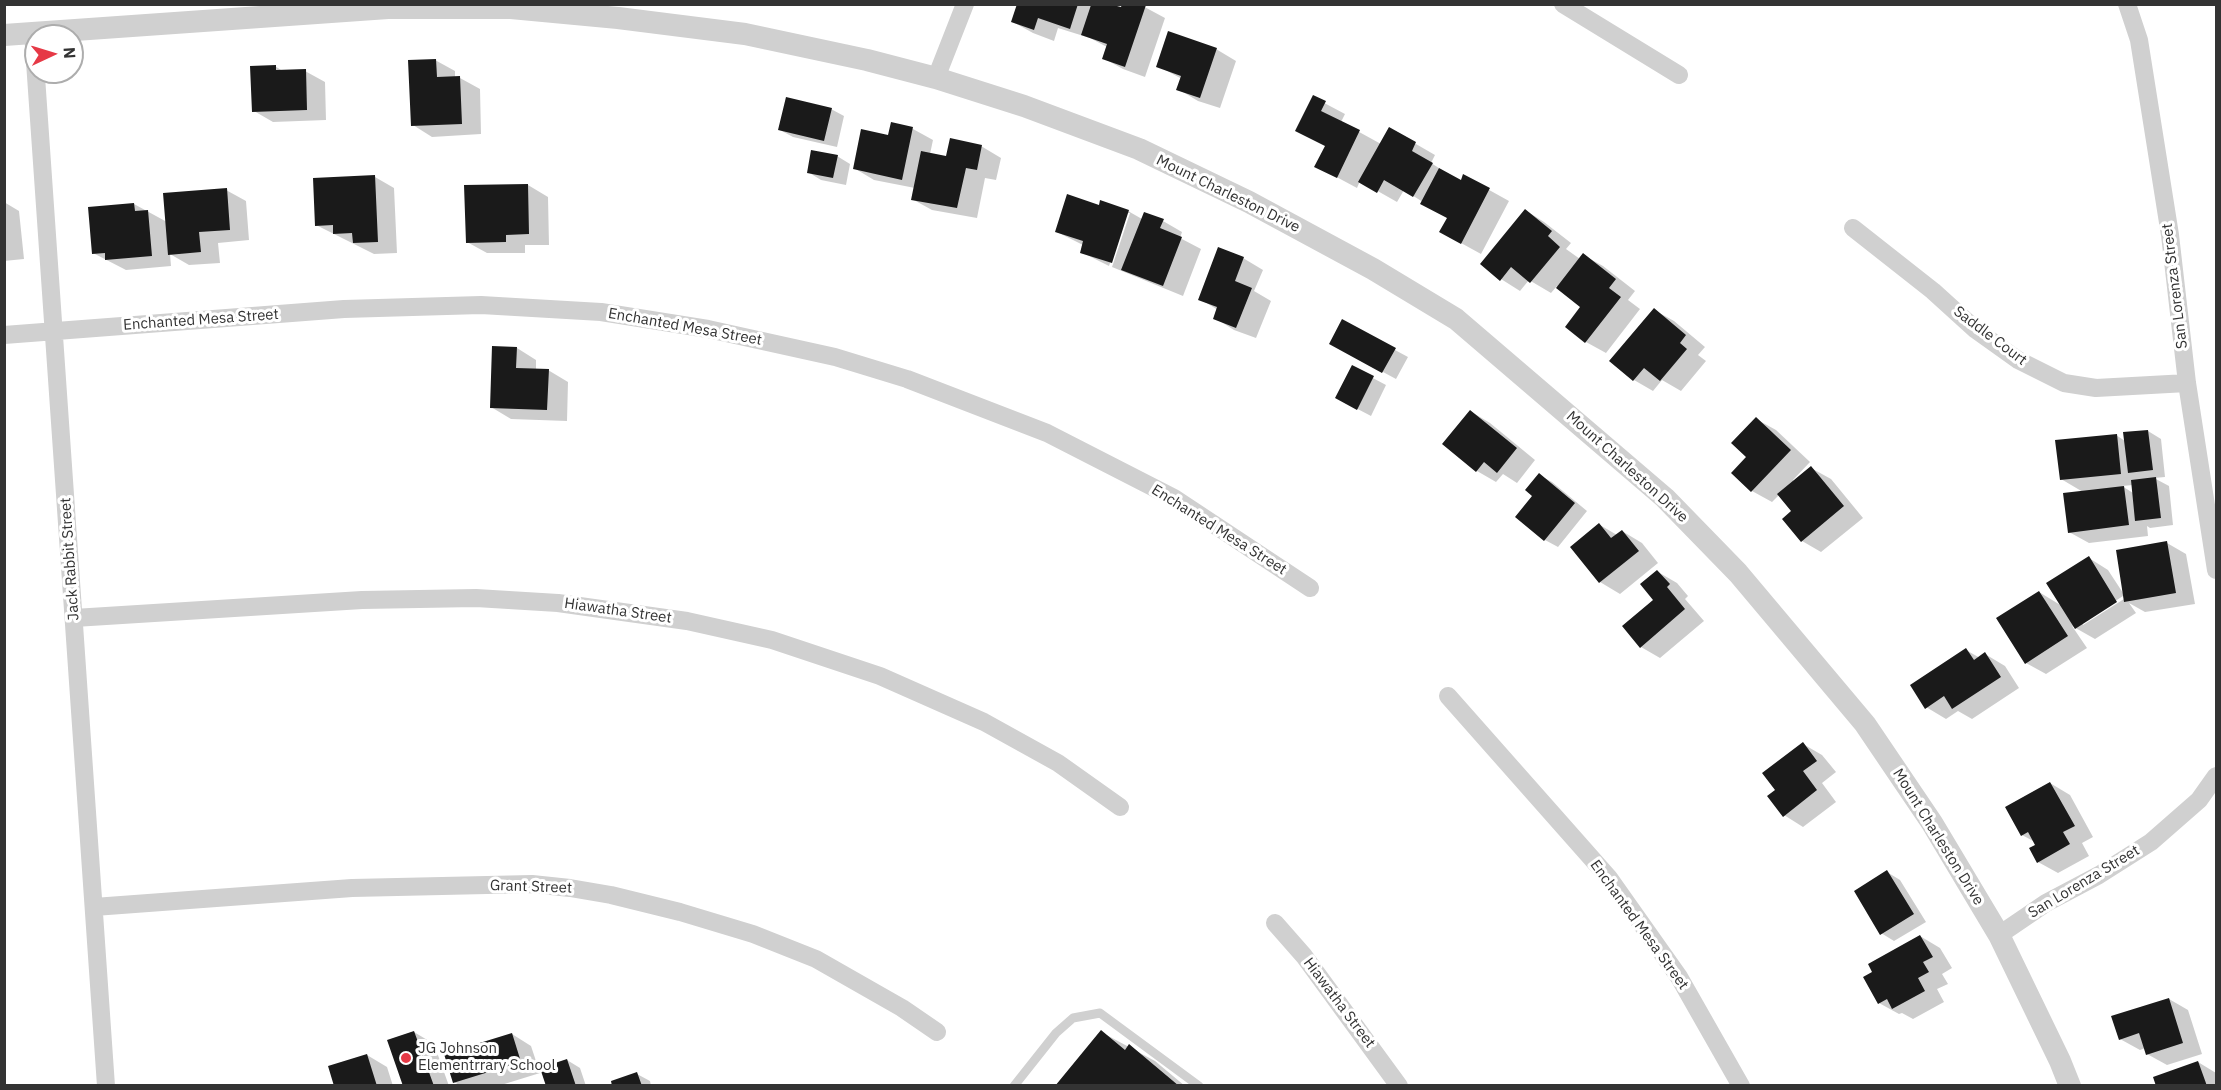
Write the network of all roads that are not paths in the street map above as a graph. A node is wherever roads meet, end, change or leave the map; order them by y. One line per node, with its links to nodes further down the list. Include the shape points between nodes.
1 (965, 4): 8 (street)
2 (1563, 4): 7 (street)
3 (2127, 4): 13 (street, San Lorenza Street, via 2139,40)
4 (84, 29): 8 (street, Mount Charleston Drive, via 388,8 511,8 745,34)
5 (24, 34): 6 (street, Mount Charleston Drive)
6 (4, 35)
7 (1679, 75)
8 (936, 78): 22 (street, Mount Charleston Drive, via 1139,149 1250,202 1456,319 1665,498 1738,573 1865,724 1932,823)
9 (36, 84): 11 (street, Jack Rabbit Street)
10 (1853, 228): 13 (street, Saddle Court, via 1976,330 2018,360 2064,383 2096,388)
11 (52, 332): 12 (street, Enchanted Mesa Street); 15 (street, Enchanted Mesa Street, via 344,309 481,305 601,312 708,329 835,357 907,379 1047,433 1174,498); 16 (street, Jack Rabbit Street)
12 (4, 335)
13 (2187, 383): 14 (street, San Lorenza Street)
14 (2217, 570)
15 (1310, 588)
16 (74, 618): 19 (street, Hiawatha Street, via 362,600 476,598 558,603 687,621 772,640 880,676 984,722 1058,763); 20 (street, Jack Rabbit Street)
17 (1448, 696): 28 (street, Enchanted Mesa Street, via 1610,878 1679,978)
18 (2217, 776): 22 (street, San Lorenza Street, via 2199,800 2151,842)
19 (1120, 807)
20 (94, 907): 23 (street, Grant Street, via 352,888 532,884 570,888 680,912 753,934 806,955); 24 (street, Jack Rabbit Street)
21 (1275, 924): 27 (street, Hiawatha Street, via 1304,956)
22 (1999, 935): 29 (street, Mount Charleston Drive)
23 (937, 1032)
24 (106, 1086)
25 (1014, 1086): 26 (lane, via 1056,1033 1073,1018 1100,1013)
26 (1199, 1086)
27 (1399, 1086)
28 (1742, 1086)
29 (2070, 1086)

